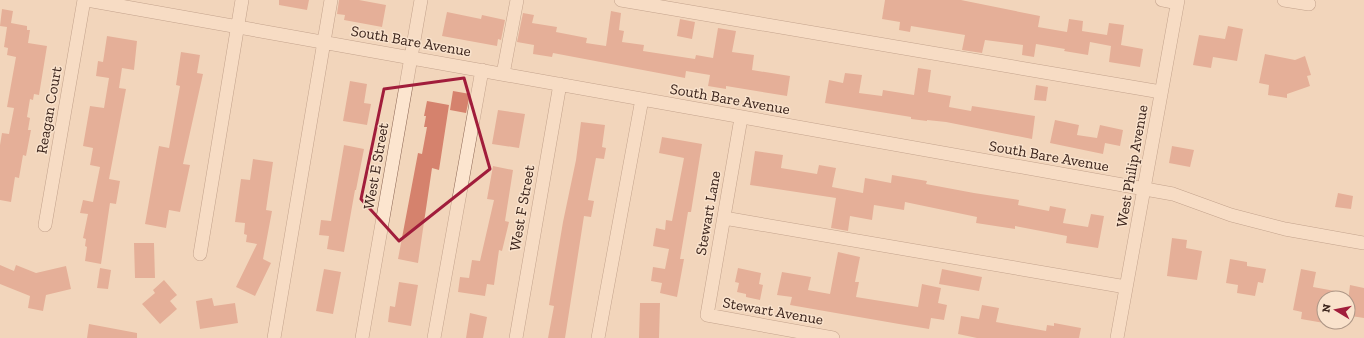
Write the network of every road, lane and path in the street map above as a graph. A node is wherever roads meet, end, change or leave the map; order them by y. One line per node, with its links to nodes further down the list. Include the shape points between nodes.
1 (84, 0): 24 (street, Reagan Court)
2 (87, 0): 12 (street, South Bare Avenue)
3 (242, 0): 13 (street)
4 (331, 0): 14 (street)
5 (421, 0): 15 (street, West E Street)
6 (517, 0): 17 (street)
7 (621, 0): 19 (street)
8 (1162, 0): 10 (street)
9 (1284, 0): 11 (street)
10 (1177, 1): 19 (street, West Philip Avenue)
11 (1309, 4)
12 (153, 6): 13 (street, South Bare Avenue)
13 (238, 27): 14 (street, South Bare Avenue); 26 (street)
14 (324, 42): 15 (street, South Bare Avenue); 29 (street)
15 (411, 57): 16 (street, South Bare Avenue); 30 (street, West E Street)
16 (482, 70): 17 (street, South Bare Avenue); 31 (street)
17 (503, 74): 18 (street, South Bare Avenue)
18 (560, 84): 20 (street, South Bare Avenue); 32 (street, West F Street)
19 (1161, 92): 22 (street, West Philip Avenue)
20 (642, 99): 21 (street, South Bare Avenue); 33 (street)
21 (741, 118): 22 (street, South Bare Avenue); 23 (street, Stewart Lane)
22 (1144, 190): 25 (street, South Bare Avenue, via 1173,194 1231,215 1285,229); 27 (street, West Philip Avenue)
23 (724, 218): 27 (street); 28 (street, Stewart Lane)
24 (45, 225)
25 (1364, 243)
26 (200, 254)
27 (1126, 287): 35 (street, West Philip Avenue)
28 (707, 315): 34 (street, Stewart Avenue)
29 (274, 338)
30 (362, 338)
31 (434, 338)
32 (516, 338)
33 (598, 338)
34 (833, 338)
35 (1117, 338)

